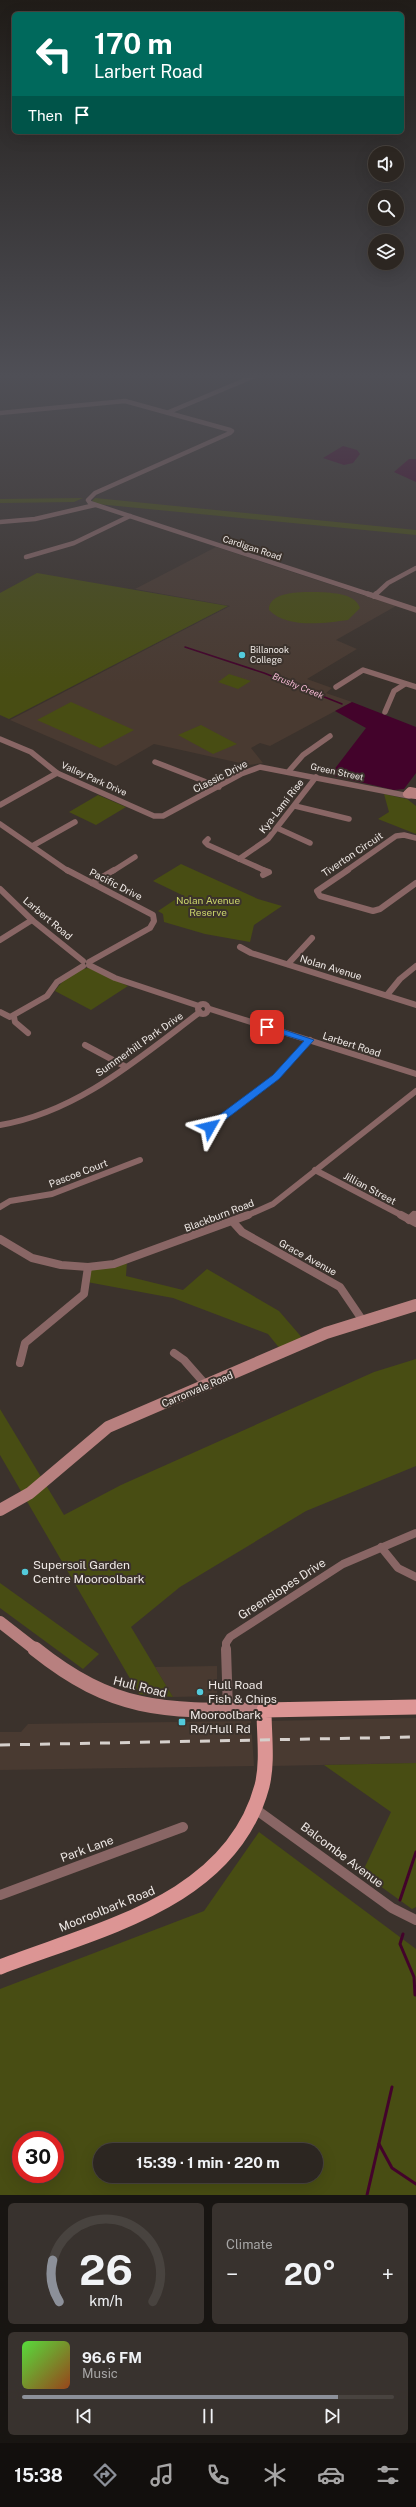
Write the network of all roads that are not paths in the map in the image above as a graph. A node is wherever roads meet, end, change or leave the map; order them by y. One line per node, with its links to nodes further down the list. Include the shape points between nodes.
1 (129, 477): 2 (street, via 95,493 88,500)
2 (95, 505): 3 (street, Cardigan Road); 4 (street, via 35,519)
3 (130, 516): 5 (street, via 74,543); 7 (street, Cardigan Road)
4 (0, 522)
5 (26, 557)
6 (416, 568): 7 (street, via 388,583)
7 (374, 596): 8 (street, Cardigan Road)
8 (416, 610)
9 (405, 684): 10 (street, via 363,670); 11 (street); 12 (street, via 394,691)
10 (336, 686)
11 (416, 686)
12 (385, 712)
13 (330, 736): 18 (street, via 328,740 303,755)
14 (0, 738): 15 (street, Valley Park Drive)
15 (8, 742): 16 (street); 19 (street, Valley Park Drive, via 36,755)
16 (0, 746)
17 (155, 762): 21 (street)
18 (289, 772): 20 (street, Green Street); 21 (street, Classic Drive, via 255,768)
19 (57, 773): 23 (street); 25 (street, Valley Park Drive, via 151,815)
20 (316, 777): 22 (street, Green Street, via 381,791); 24 (street, Kya-Lami Rise)
21 (219, 787): 25 (street, Classic Drive)
22 (413, 793)
23 (0, 805)
24 (295, 806): 26 (street); 29 (street, Kya-Lami Rise)
25 (163, 816)
26 (349, 820)
27 (75, 822): 33 (street)
28 (0, 824): 33 (street, Pacific Drive)
29 (277, 828): 32 (street); 35 (street, Kya-Lami Rise, via 264,843)
30 (416, 838): 38 (street, Tiverton Circuit, via 404,834 396,836 316,891 320,896 373,911 380,909)
31 (208, 839): 35 (street, via 205,842 208,845)
32 (310, 843)
33 (34, 845): 37 (street, Pacific Drive, via 69,871)
34 (135, 857): 37 (street)
35 (239, 859): 36 (street, via 269,872)
36 (263, 875)
37 (92, 883): 44 (street, Pacific Drive, via 146,910 153,915 154,921 150,928 121,942)
38 (416, 884)
39 (0, 889): 40 (street, Larbert Road)
40 (32, 920): 42 (street); 44 (street, Larbert Road)
41 (312, 938): 45 (street)
42 (0, 940)
43 (240, 947): 45 (street, Nolan Avenue)
44 (86, 964): 49 (street, Larbert Road, via 120,980); 51 (street, via 57,982 47,996)
45 (288, 964): 47 (street, Nolan Avenue)
46 (416, 966): 47 (street, via 400,979)
47 (387, 995): 48 (street, Nolan Avenue)
48 (416, 1005)
49 (199, 1009): 53 (street, Larbert Road, via 206,1013 210,1009); 55 (street, Summerhill Park Drive)
50 (0, 1012): 51 (street)
51 (14, 1017): 52 (street, via 15,1022)
52 (28, 1033)
53 (310, 1040): 56 (street, Larbert Road); 61 (street, via 276,1077)
54 (85, 1045): 55 (street)
55 (126, 1067): 60 (street, Summerhill Park Drive, via 67,1104 36,1117)
56 (396, 1069): 57 (street, Larbert Road); 58 (street, Larbert Road)
57 (416, 1074)
58 (416, 1078)
59 (416, 1091): 63 (street, Blackburn Road)
60 (0, 1124)
61 (210, 1127)
62 (140, 1160): 64 (street, Pascoe Court, via 52,1194 10,1201)
63 (315, 1170): 66 (street, Blackburn Road, via 273,1204); 67 (street, Jillian Street)
64 (0, 1207)
65 (416, 1214): 67 (street)
66 (233, 1222): 69 (street, Blackburn Road, via 114,1264); 71 (street, Grace Avenue, via 242,1232 340,1287)
67 (412, 1222)
68 (0, 1239): 69 (street, Blackburn Road, via 32,1258 61,1265)
69 (88, 1267): 73 (street, via 84,1294 25,1343)
70 (416, 1305): 71 (street, Carronvale Road)
71 (363, 1321): 74 (street, Carronvale Road, via 326,1333)
72 (174, 1353): 74 (street, via 184,1360)
73 (20, 1363)
74 (206, 1385): 75 (street, Carronvale Road, via 108,1427 90,1439 30,1495)
75 (0, 1510)
76 (416, 1533): 77 (street, Greenslopes Drive)
77 (381, 1547): 78 (street, via 398,1568); 81 (street, Greenslopes Drive, via 343,1564 230,1637 226,1643)
78 (416, 1577)
79 (0, 1622): 81 (street, Hull Road, via 84,1683 107,1695 144,1706)
80 (416, 1707): 82 (main road, Hull Road)
81 (228, 1710): 82 (street, Hull Road)
82 (264, 1710): 83 (main road, Mooroolbark Road, via 264,1772)
83 (254, 1808): 86 (street, Balcombe Avenue, via 392,1908); 87 (main road, Mooroolbark Road, via 231,1848 207,1874 187,1890 140,1914)
84 (183, 1827): 85 (street, Park Lane)
85 (0, 1896)
86 (416, 1920)
87 (0, 1967)

